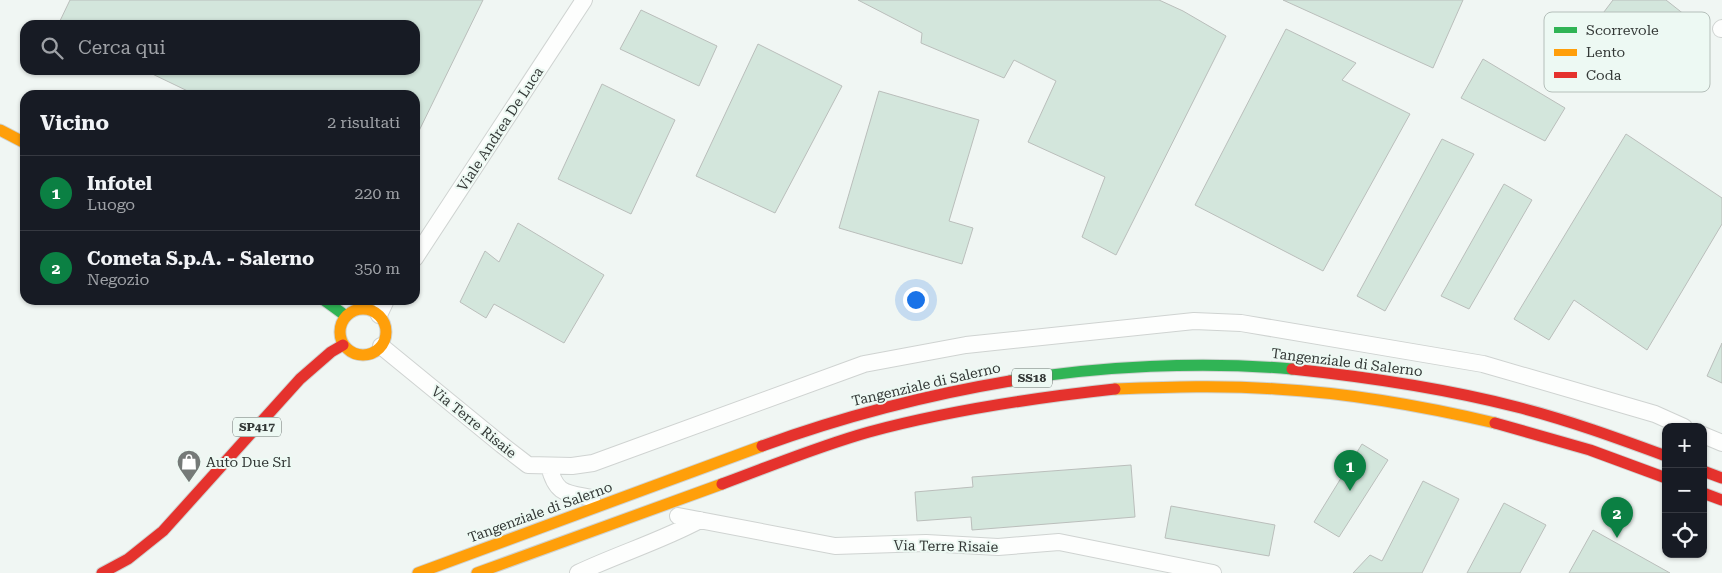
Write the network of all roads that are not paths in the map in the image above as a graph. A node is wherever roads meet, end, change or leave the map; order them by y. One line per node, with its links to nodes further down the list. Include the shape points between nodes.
1 (584, 0): 4 (street, Viale Andrea De Luca)
2 (0, 130): 3 (main road)
3 (20, 140)
4 (420, 250)
5 (333, 305): 8 (main road)
6 (384, 305): 7 (street)
7 (379, 315): 8 (main road, via 366,309); 10 (main road, via 386,334)
8 (346, 316): 9 (main road, via 340,330)
9 (344, 345): 10 (main road, via 362,355); 24 (main road, SP417, via 300,379 163,531)
10 (381, 346): 15 (street, Via Terre Risaie, via 528,465)
11 (1675, 423): 15 (street, Via Terre Risaie, via 1656,414 1483,364 1241,322 1194,321 966,345 864,364 593,462)
12 (1707, 437): 13 (street)
13 (1722, 443)
14 (1662, 455): 25 (main road, Tangenziale di Salerno / SS18, via 1583,426 1506,404 1448,390 1344,374 1267,367 1166,366 1056,374 960,390 840,419)
15 (549, 466): 20 (street, via 556,486 566,493)
16 (1707, 472): 18 (main road)
17 (1662, 476): 26 (main road, SS18, via 1619,459 1512,426 1446,411 1341,394 1235,386 1069,394 969,409 855,436)
18 (1722, 478)
19 (1707, 494): 21 (main road)
20 (592, 498)
21 (1722, 500)
22 (678, 516): 23 (street, Via Terre Risaie)
23 (700, 520): 27 (street); 28 (street, Via Terre Risaie, via 835,546 926,543 998,548 1060,542)
24 (102, 573)
25 (418, 573)
26 (477, 573)
27 (578, 573)
28 (1213, 573)

